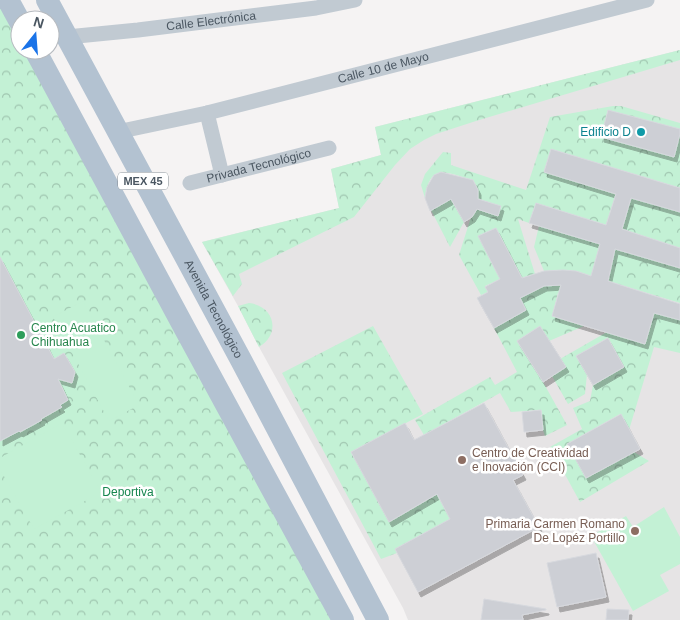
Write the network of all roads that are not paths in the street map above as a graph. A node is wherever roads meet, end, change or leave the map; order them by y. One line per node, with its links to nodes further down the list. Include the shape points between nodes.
1 (47, 0): 5 (main road, Avenida Tecnológico / MEX 45)
2 (356, 0): 4 (street, Calle Electrónica)
3 (647, 0): 7 (street, Calle 10 de Mayo)
4 (315, 4): 5 (street, Calle Electrónica)
5 (67, 37): 8 (main road, Avenida Tecnológico / MEX 45)
6 (40, 60): 12 (main road, MEX 45)
7 (207, 113): 8 (street, Calle 10 de Mayo); 10 (street)
8 (117, 132): 13 (main road, Avenida Tecnológico / MEX 45)
9 (329, 148): 10 (street, Privada Tecnológico)
10 (222, 175): 11 (street, Privada Tecnológico)
11 (190, 183)
12 (343, 620)
13 (378, 620)

